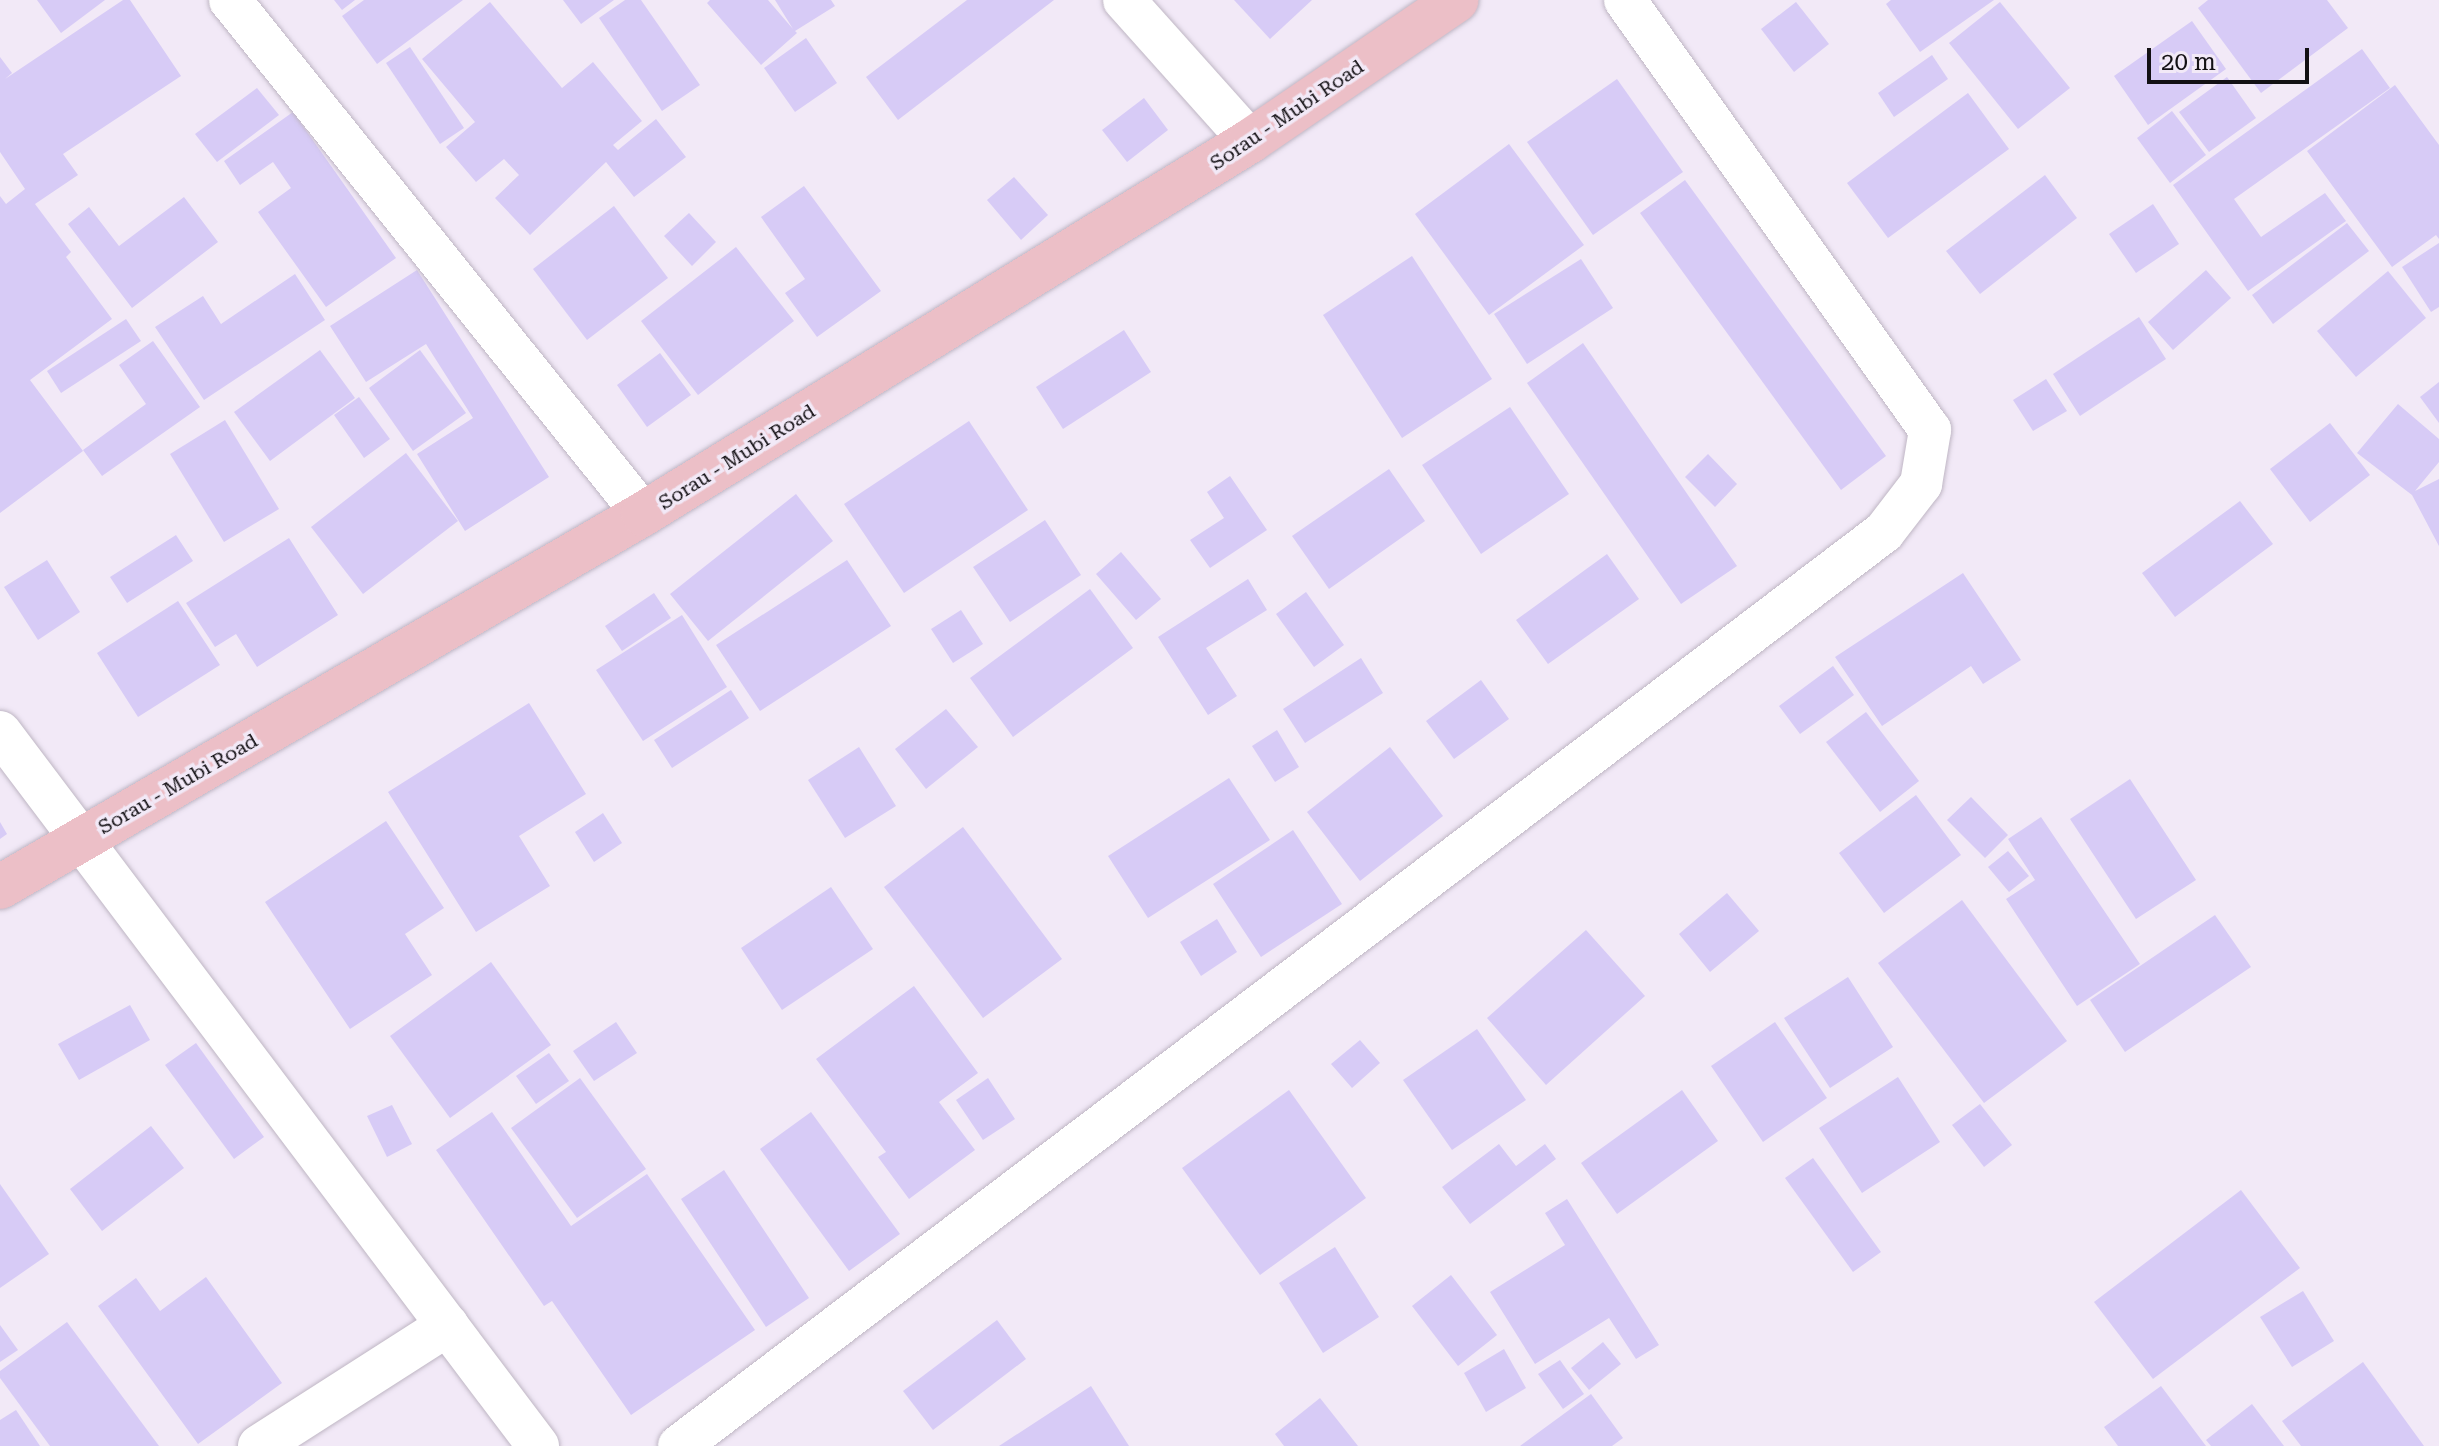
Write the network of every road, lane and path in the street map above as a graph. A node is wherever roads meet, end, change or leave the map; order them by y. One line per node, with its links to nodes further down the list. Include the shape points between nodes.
1 (230, 0): 6 (street)
2 (1124, 0): 5 (street)
3 (1457, 0): 5 (main road, Sorau - Mubi Road)
4 (1625, 0): 13 (street, via 1930,430 1921,484 1884,532)
5 (1250, 141): 6 (main road, Sorau - Mubi Road)
6 (643, 514): 8 (main road, Sorau - Mubi Road)
7 (0, 732): 8 (street)
8 (80, 840): 9 (main road, Sorau - Mubi Road); 10 (street)
9 (0, 887)
10 (448, 1325): 11 (street); 12 (street)
11 (259, 1446)
12 (538, 1446)
13 (679, 1446)

